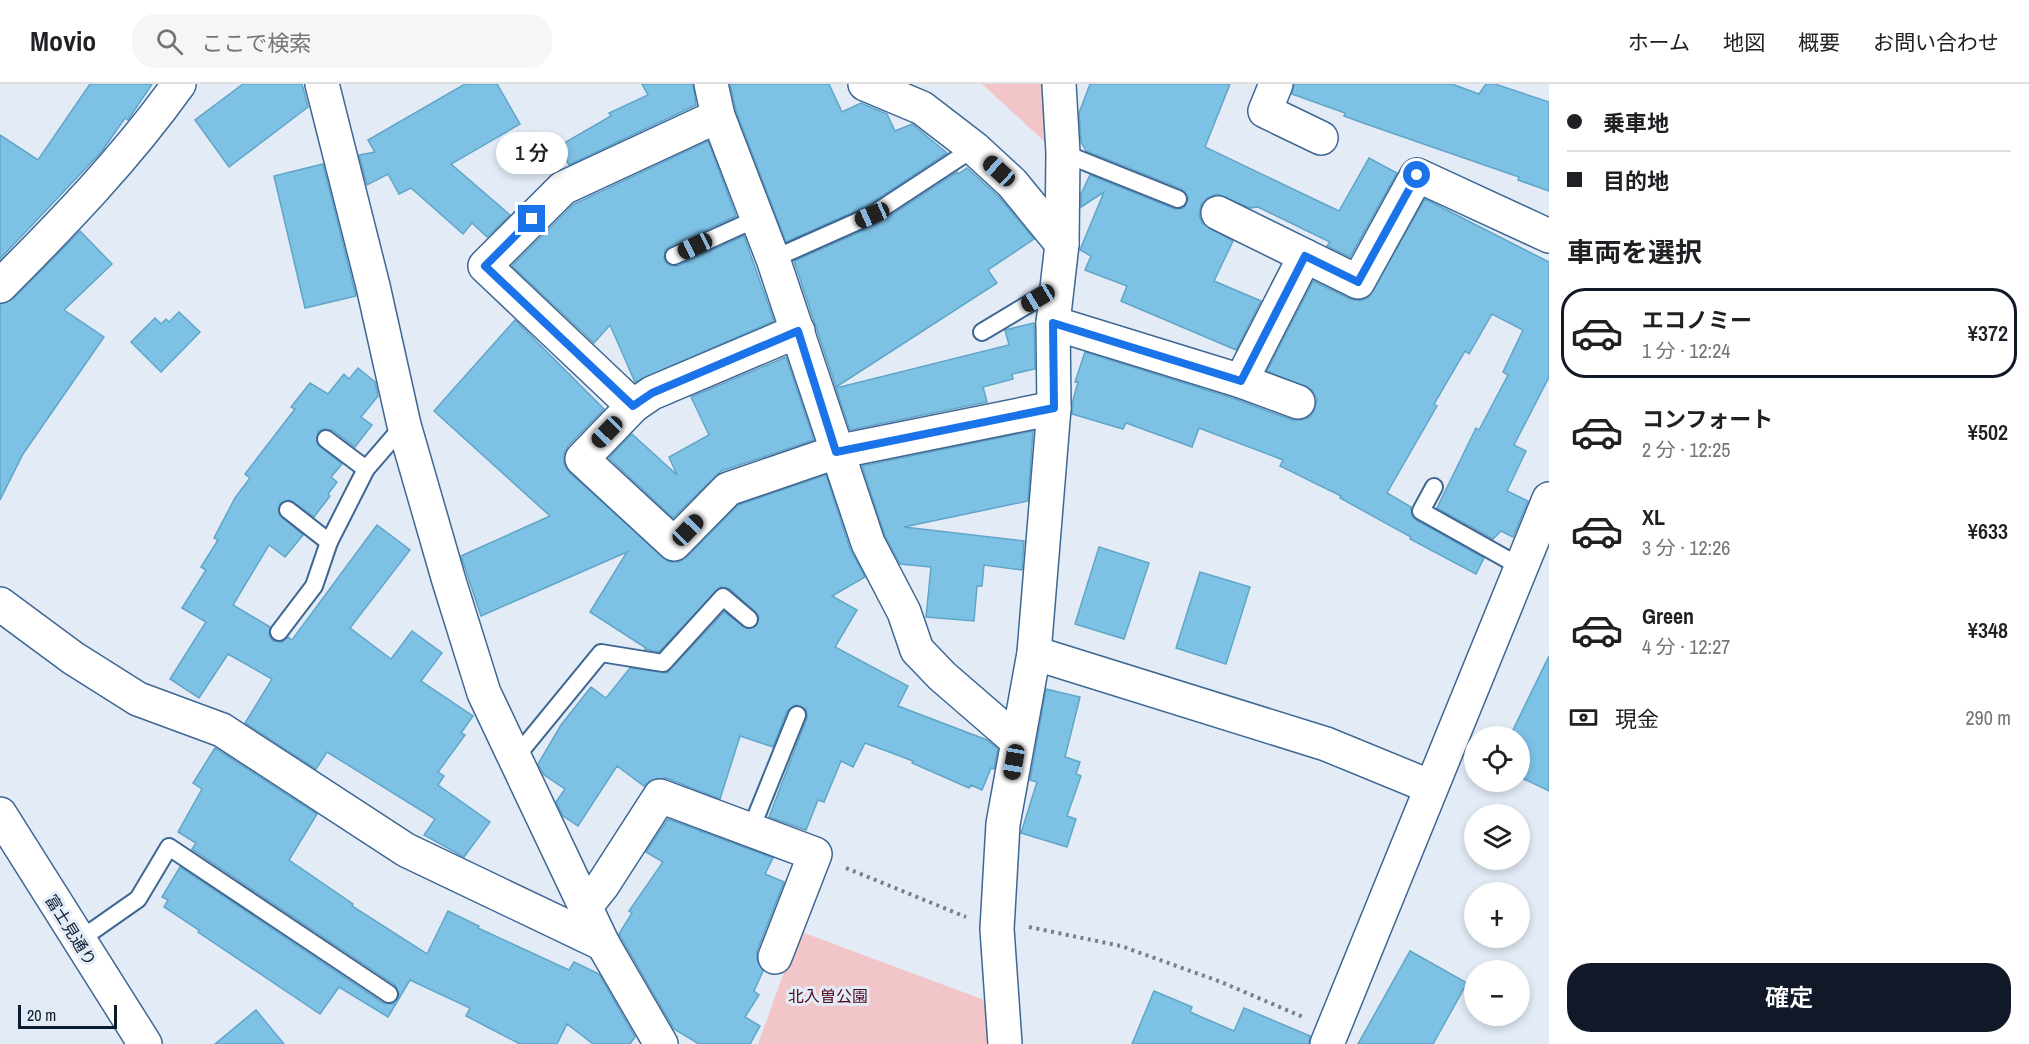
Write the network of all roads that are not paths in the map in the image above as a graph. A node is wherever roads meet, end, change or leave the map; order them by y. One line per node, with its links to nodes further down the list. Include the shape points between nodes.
1 (179, 84): 19 (street, via 150,125 84,201)
2 (322, 84): 28 (street)
3 (711, 84): 7 (street)
4 (865, 84): 9 (street, via 922,108)
5 (1059, 84): 10 (street)
6 (1276, 84): 8 (street, via 1266,111)
7 (718, 116): 13 (street); 26 (street, via 563,188 485,266)
8 (1321, 138)
9 (974, 148): 15 (street, via 1012,183); 18 (lane, via 872,215)
10 (1063, 153): 11 (lane); 15 (street)
11 (1178, 199)
12 (1218, 213): 17 (street)
13 (758, 218): 16 (lane); 18 (street)
14 (1549, 236): 17 (street, via 1417,175 1358,282)
15 (1062, 244): 20 (street)
16 (674, 256)
17 (1305, 256): 24 (street)
18 (773, 259): 22 (street)
19 (0, 286)
20 (1057, 287): 21 (street); 23 (lane)
21 (1053, 323): 24 (street); 27 (street)
22 (798, 331): 26 (street, via 652,393); 30 (street)
23 (982, 332)
24 (1241, 381): 25 (street)
25 (1298, 402)
26 (633, 406): 30 (street, via 582,459 674,544 728,489)
27 (1054, 408): 30 (street); 40 (street)
28 (404, 425): 31 (lane); 43 (street, via 484,693)
29 (326, 439): 31 (lane)
30 (836, 452): 42 (street, via 868,543 903,612 917,650)
31 (366, 469): 35 (lane)
32 (1434, 487): 36 (lane, via 1421,511)
33 (1549, 499): 36 (street)
34 (288, 510): 35 (lane)
35 (328, 542): 39 (lane, via 314,586)
36 (1521, 567): 44 (street)
37 (0, 604): 49 (street, via 73,658 138,699 222,730 406,850)
38 (749, 619): 43 (lane, via 723,597 663,663 601,652)
39 (279, 632)
40 (1034, 653): 42 (street); 44 (street, via 1326,744)
41 (797, 715): 46 (lane)
42 (1017, 741): 55 (street, via 1003,824 997,929)
43 (515, 758): 47 (street)
44 (1431, 787): 52 (street)
45 (0, 814): 48 (street, 富士見通り)
46 (750, 829): 47 (street, via 660,796); 50 (street, via 815,854)
47 (586, 906): 49 (street)
48 (78, 941): 51 (lane, via 138,899 169,847); 53 (street, 富士見通り)
49 (603, 944): 54 (street)
50 (776, 957)
51 (389, 994)
52 (1330, 1037)
53 (145, 1044)
54 (661, 1044)
55 (1005, 1044)

